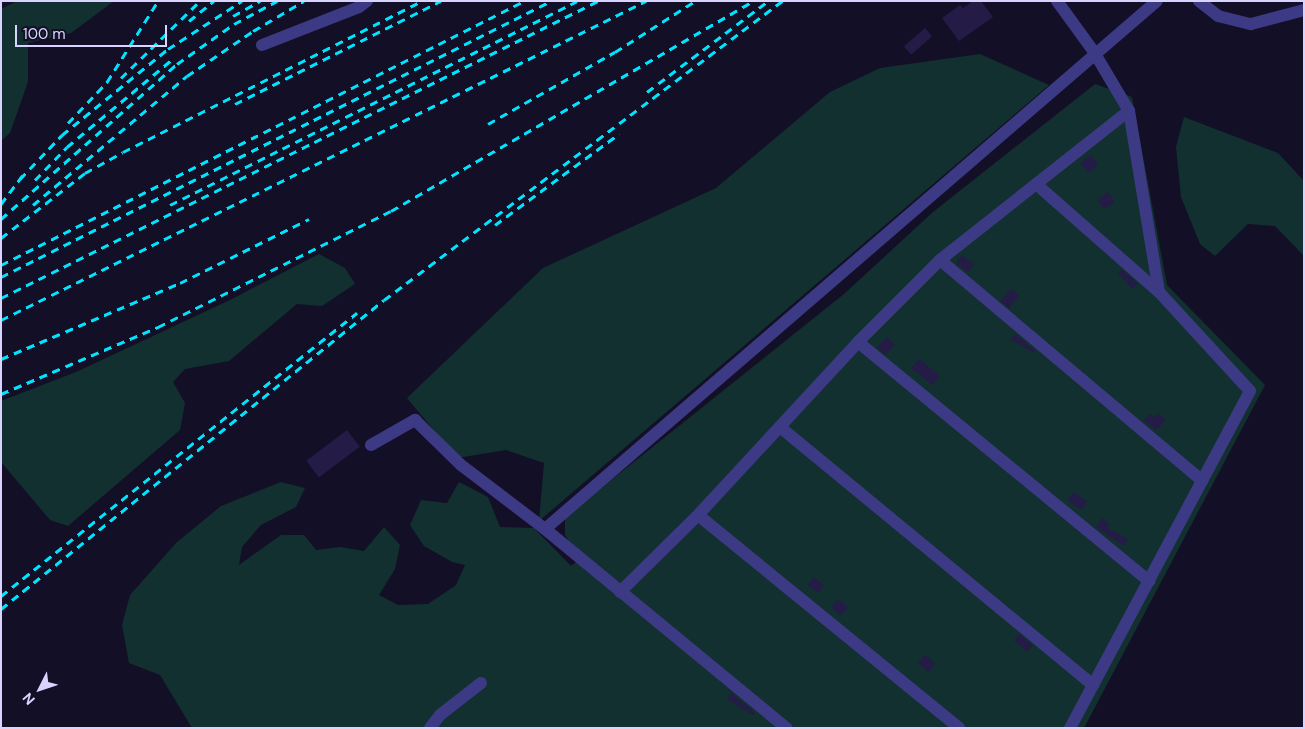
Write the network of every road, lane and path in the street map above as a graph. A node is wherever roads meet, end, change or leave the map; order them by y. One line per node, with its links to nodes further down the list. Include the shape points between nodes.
1 (367, 1): 6 (street)
2 (1056, 1): 7 (street)
3 (1157, 1): 7 (street)
4 (1199, 1): 5 (street, via 1218,16 1251,24)
5 (1304, 10)
6 (262, 45)
7 (1094, 52): 8 (street); 17 (street)
8 (1129, 111): 9 (street); 11 (street)
9 (1036, 184): 10 (street); 11 (street)
10 (940, 260): 12 (street); 15 (street)
11 (1159, 292): 15 (street, via 1250,391)
12 (858, 342): 13 (street); 18 (street)
13 (780, 427): 16 (street); 21 (street)
14 (372, 445): 17 (street, via 415,420 461,465)
15 (1202, 481): 18 (street)
16 (698, 515): 19 (street); 24 (street)
17 (545, 529): 19 (street)
18 (1149, 580): 21 (street)
19 (620, 592): 23 (street)
20 (480, 682): 22 (street, via 440,715)
21 (1093, 685): 25 (street)
22 (430, 728)
23 (786, 728)
24 (959, 728)
25 (1070, 728)

